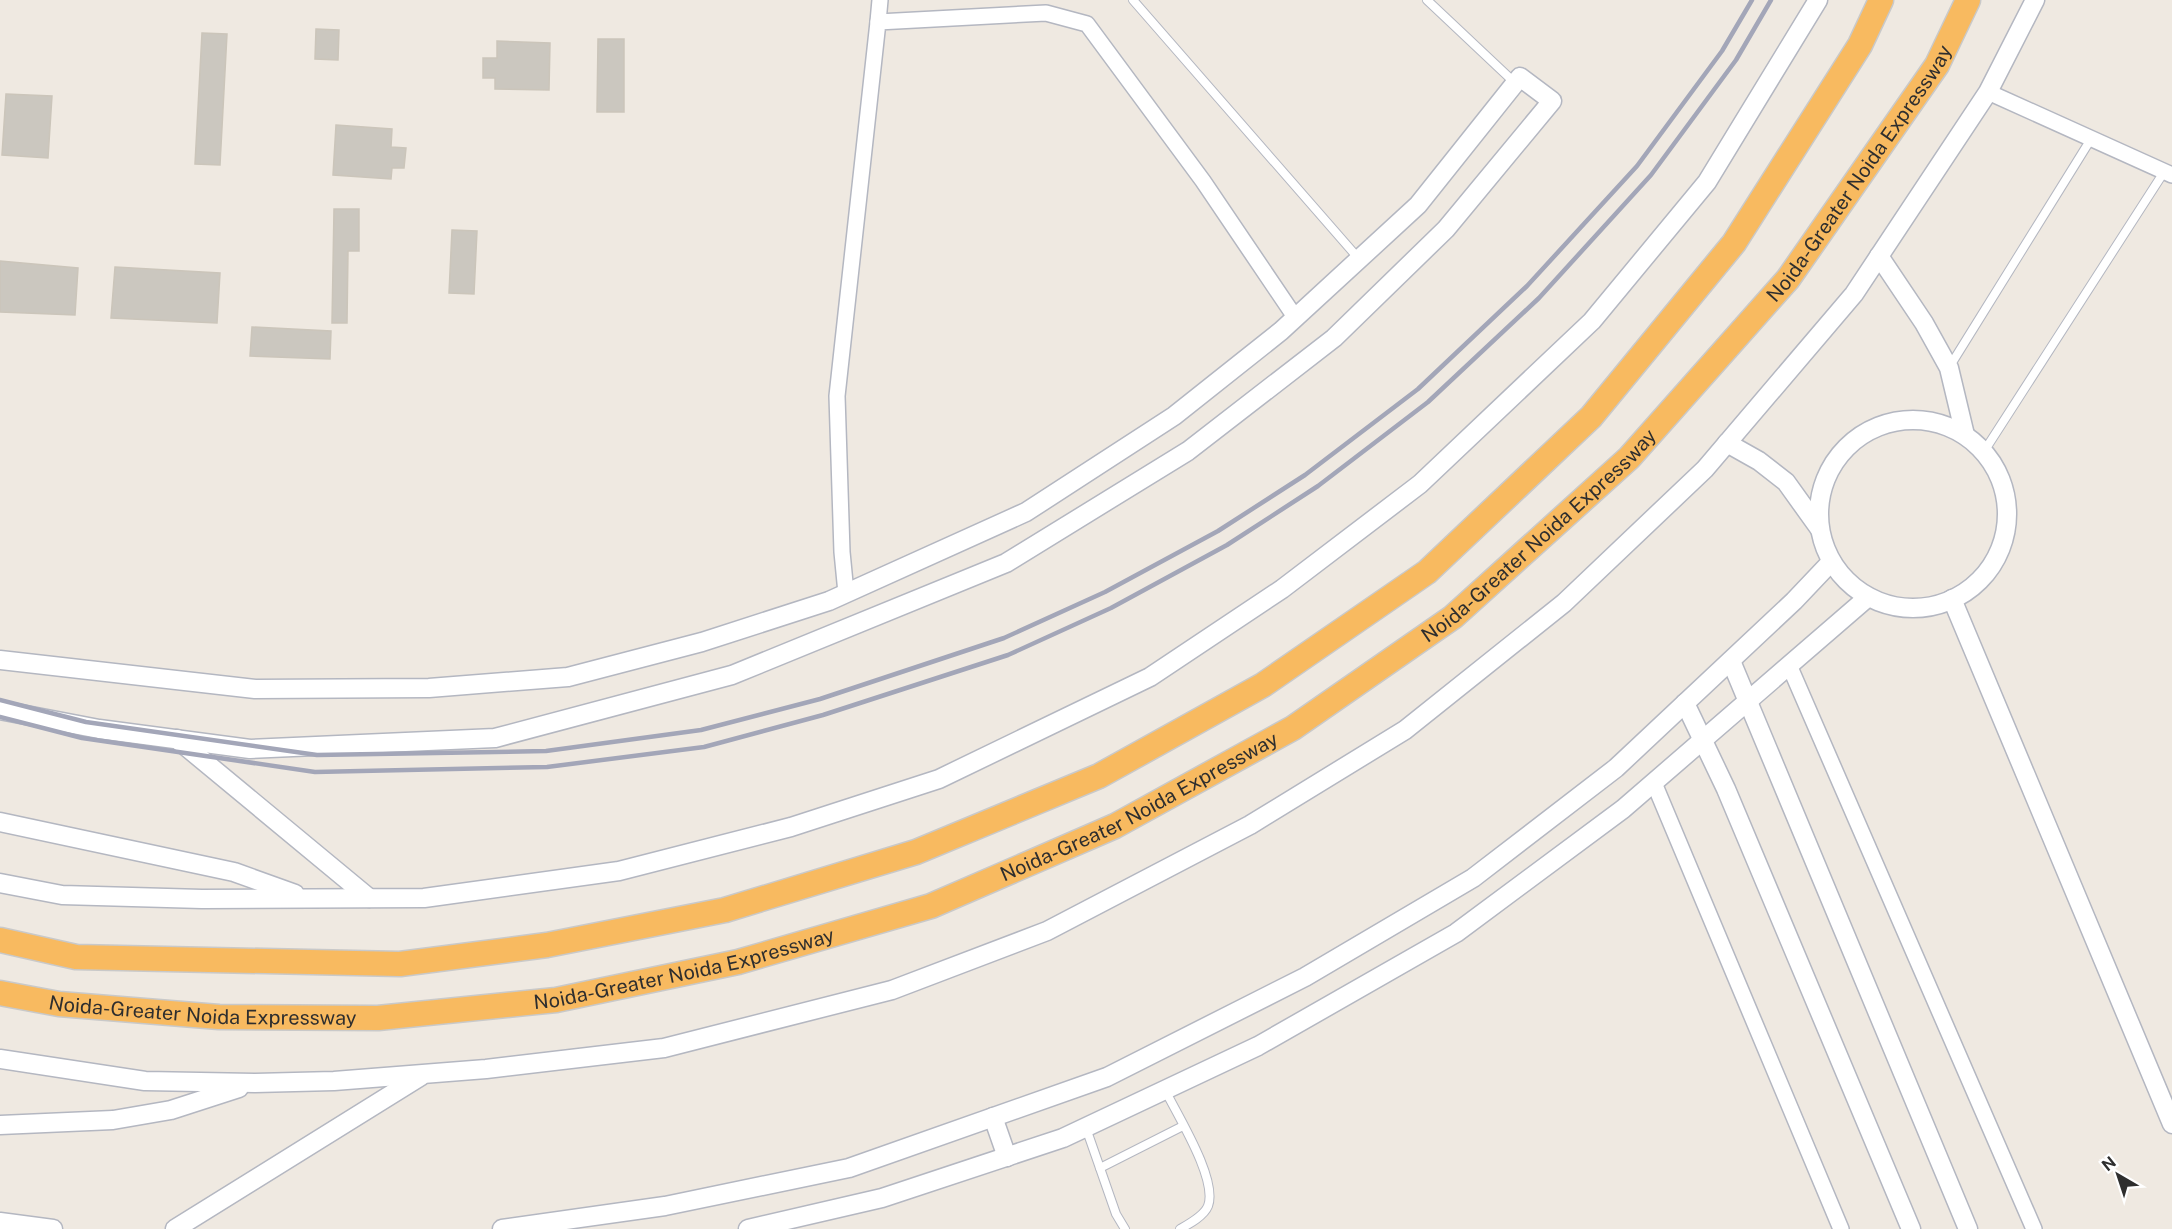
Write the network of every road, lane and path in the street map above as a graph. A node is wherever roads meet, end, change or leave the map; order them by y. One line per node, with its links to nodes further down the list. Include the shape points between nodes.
1 (880, 0): 8 (street)
2 (1132, 0): 14 (lane)
3 (1427, 0): 9 (lane)
4 (1818, 0): 37 (street, via 1707,182 1592,321 1420,484 1282,589 1150,677 939,779 791,827 619,871 424,898)
5 (1881, 0): 38 (highway, via 1860,45 1734,243 1591,417 1427,572 1263,686 1099,776 893,859 725,910 547,945 400,964 76,957)
6 (1968, 0): 39 (highway, Noida-Greater Noida Expressway, via 1938,65 1788,279 1629,458 1453,617 1293,728 1115,826 931,906 738,962 556,1000 378,1018 219,1017 59,1004)
7 (2035, 0): 10 (street)
8 (878, 22): 15 (street, via 1046,13 1087,24 1203,181); 22 (street, via 837,396)
9 (1515, 83): 14 (street, via 1418,205); 31 (street, via 1520,77 1552,101 1446,229 1334,338 1188,451 1006,563 732,675 495,738 250,749)
10 (1988, 92): 11 (street); 13 (street)
11 (2091, 139): 12 (street); 16 (lane)
12 (2168, 173): 19 (lane)
13 (1879, 256): 16 (street); 18 (street, via 1854,294)
14 (1359, 259): 15 (street)
15 (1295, 317): 22 (street, via 1174,416 1026,512)
16 (1949, 368): 17 (street)
17 (1965, 435): 19 (street); 20 (street, via 1932,422 1896,421 1862,435 1836,459 1821,492)
18 (1727, 443): 20 (street, via 1786,482); 41 (street, via 1705,469 1564,603 1405,730 1250,825 1047,931 892,990 664,1048)
19 (1983, 453): 24 (street, via 1991,460 2005,493 2006,529 1994,563 1970,590)
20 (1819, 528): 21 (street)
21 (1831, 562): 23 (street, via 1846,582); 26 (street)
22 (846, 593): 25 (street, via 829,602 702,642 568,677 453,686 255,689)
23 (1867, 598): 24 (street, via 1902,609 1938,606); 27 (street)
24 (1952, 599): 45 (street)
25 (0, 660)
26 (1731, 660): 28 (street); 29 (street)
27 (1789, 665): 28 (street); 61 (street)
28 (1749, 701): 32 (street); 60 (street)
29 (1685, 703): 32 (street); 44 (street, via 1616,768 1473,878 1305,977 1107,1077)
30 (0, 711): 31 (street)
31 (177, 739): 37 (street)
32 (1703, 741): 33 (street); 59 (street)
33 (1654, 783): 43 (street, via 1456,933 1258,1047); 58 (street)
34 (0, 822): 36 (street, via 234,872)
35 (0, 883): 36 (street, via 62,895)
36 (308, 898): 37 (street)
37 (369, 898)
38 (0, 940)
39 (0, 993)
40 (0, 1059): 42 (street, via 145,1081)
41 (423, 1074): 42 (street); 53 (street)
42 (255, 1083): 46 (street, via 171,1110 113,1120)
43 (1165, 1090): 47 (lane); 48 (street)
44 (993, 1117): 49 (street); 54 (street, via 849,1168 665,1206)
45 (2172, 1124)
46 (0, 1125)
47 (1183, 1126): 50 (lane); 57 (lane, via 1208,1178 1211,1197 1208,1209)
48 (1086, 1128): 49 (street); 50 (lane)
49 (1007, 1157): 55 (street, via 882,1198)
50 (1100, 1168): 56 (lane)
51 (0, 1222): 52 (street)
52 (53, 1229)
53 (175, 1229)
54 (502, 1229)
55 (748, 1229)
56 (1125, 1229)
57 (1180, 1229)
58 (1841, 1229)
59 (1911, 1229)
60 (1968, 1229)
61 (2034, 1229)

